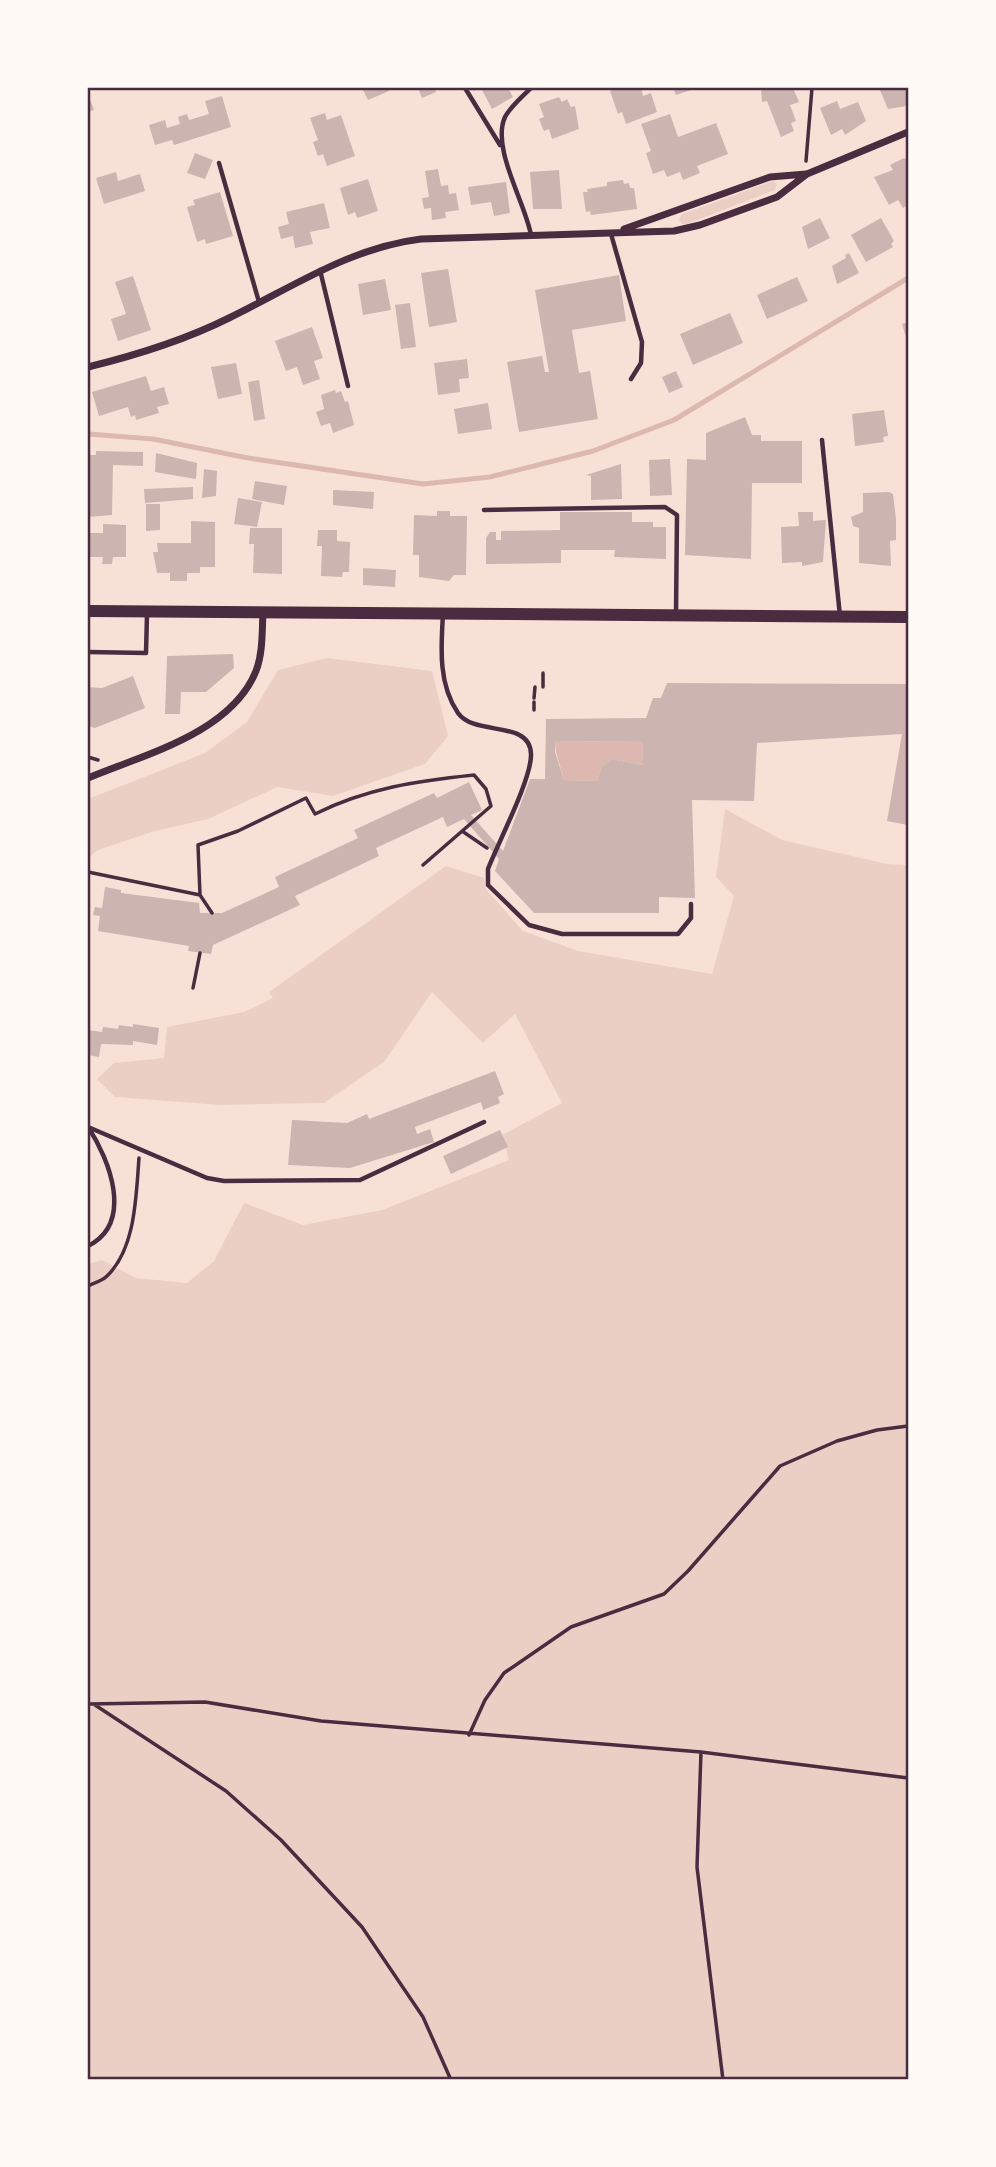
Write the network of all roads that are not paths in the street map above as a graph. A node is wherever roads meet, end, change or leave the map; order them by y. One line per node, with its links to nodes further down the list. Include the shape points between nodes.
1 (465, 88): 4 (lane)
2 (531, 88): 4 (lane, via 505,117)
3 (908, 132): 6 (street)
4 (501, 145): 8 (lane)
5 (219, 163): 10 (lane)
6 (807, 174): 7 (street, via 770,177); 7 (street, via 777,197 700,225 674,231)
7 (611, 233): 8 (street); 12 (lane, via 642,342 641,363)
8 (531, 235): 9 (street, via 401,241)
9 (320, 269): 10 (street); 13 (lane)
10 (260, 303): 11 (street, via 180,340)
11 (88, 367)
12 (631, 379)
13 (348, 386)
14 (822, 440): 21 (lane)
15 (484, 510): 20 (lane, via 665,507 677,515)
16 (147, 610): 17 (street); 18 (street); 23 (lane, via 146,653)
17 (88, 611)
18 (263, 611): 19 (street); 24 (street, via 257,669 245,693 215,724)
19 (443, 613): 20 (street); 25 (lane, via 443,676 458,713 474,726 512,730 531,752 488,869 488,885 529,925 562,934 678,934 691,918)
20 (676, 615): 21 (street)
21 (840, 616): 22 (street)
22 (908, 617)
23 (88, 652)
24 (88, 778)
25 (691, 904)
26 (484, 1122): 27 (lane, via 360,1180 207,1178)
27 (88, 1126): 28 (lane, via 112,1178 115,1199 104,1233)
28 (88, 1247)

